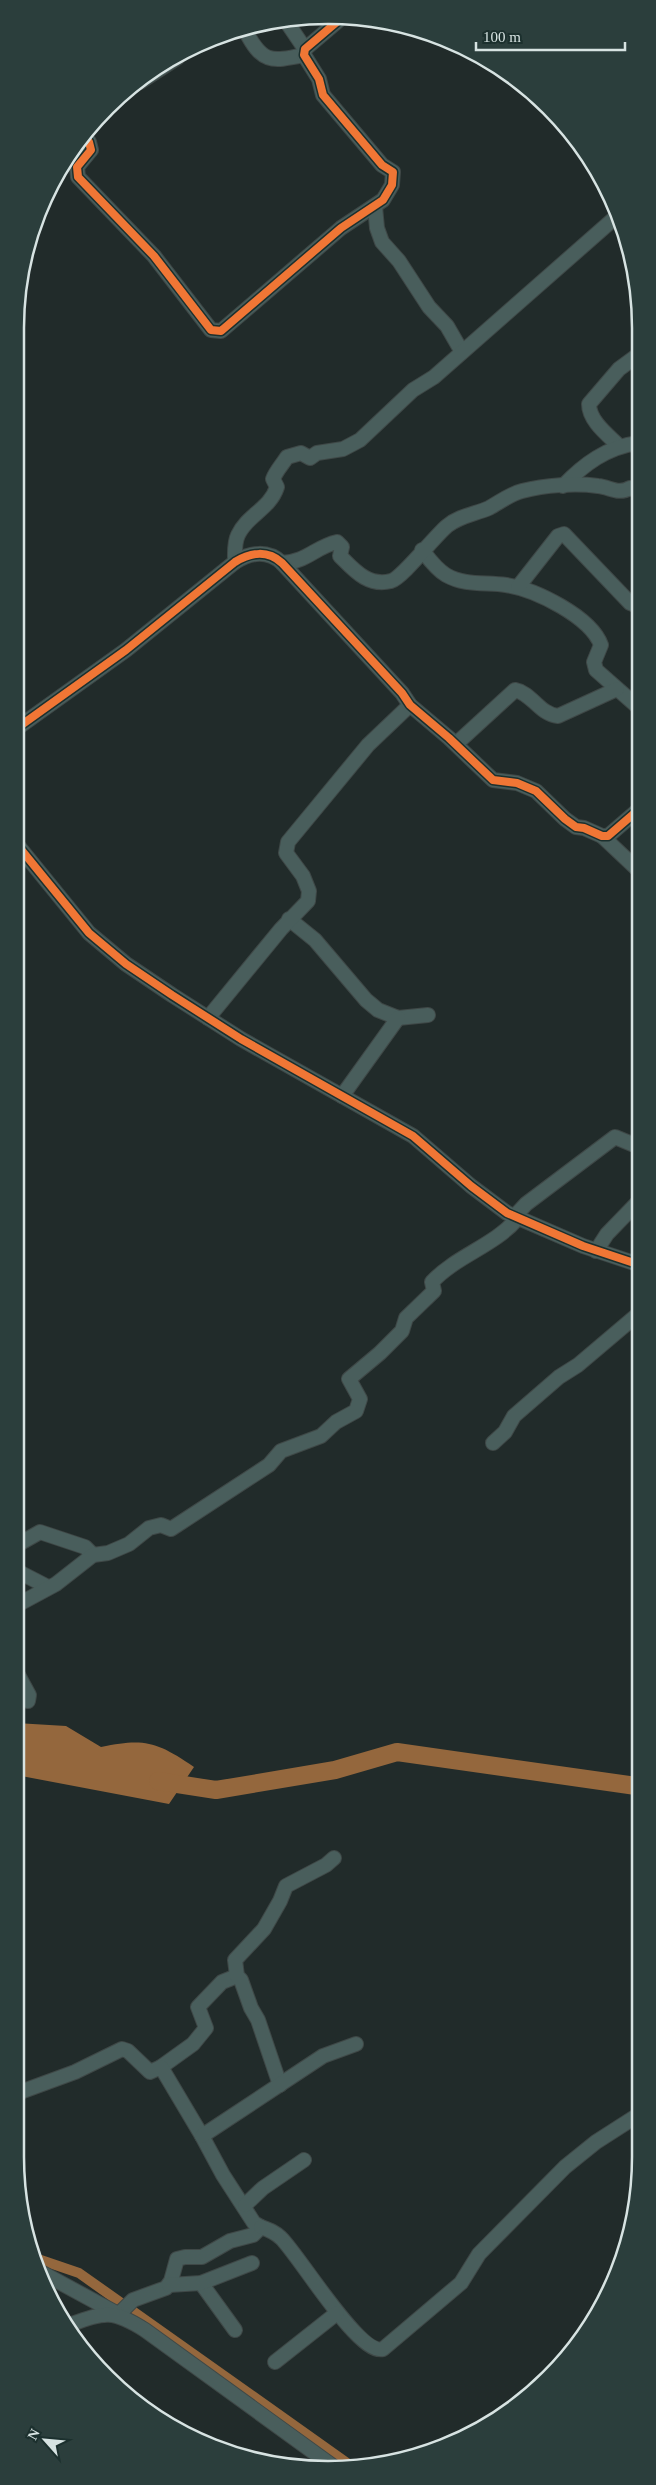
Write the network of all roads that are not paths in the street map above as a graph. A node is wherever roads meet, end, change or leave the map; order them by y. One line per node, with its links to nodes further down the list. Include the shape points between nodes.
1 (335, 24): 4 (street)
2 (289, 26): 4 (street)
3 (247, 35): 4 (street, via 254,48 273,61)
4 (304, 52): 6 (street, via 319,79 323,95 382,165 392,172 394,178 390,190)
5 (88, 141): 6 (street, via 91,150 77,167 78,176 154,256 207,325 216,332 236,320 341,228)
6 (375, 207): 8 (street, via 382,242 399,261 429,307 447,326)
7 (612, 220): 8 (street)
8 (462, 352): 15 (street, via 434,377 413,390 352,445 310,458 301,453 286,457 275,472 273,480 277,487 271,501 242,528 238,536)
9 (632, 359): 11 (street, via 620,368 589,404 594,420)
10 (632, 444): 11 (street)
11 (619, 446): 12 (street, via 581,469)
12 (563, 486): 13 (street, via 599,486 614,491); 14 (street, via 517,493 455,520)
13 (632, 488)
14 (422, 550): 16 (street, via 396,578 388,582 360,577 340,556 342,547 337,542 298,562); 17 (street, via 440,570 454,578 469,583)
15 (235, 562): 16 (street, via 257,554 272,555); 22 (street, via 126,650)
16 (282, 563): 21 (street)
17 (518, 587): 18 (street, via 554,541 564,534); 19 (street, via 551,600 595,633 601,645 593,666)
18 (632, 604)
19 (616, 689): 20 (street); 23 (street, via 558,716 540,709 523,692 514,690)
20 (632, 702)
21 (410, 705): 23 (street); 28 (street, via 368,745 288,842 286,853 303,876 309,891 308,901)
22 (24, 723)
23 (456, 744): 25 (street, via 493,780 530,788 576,827)
24 (632, 816): 25 (street, via 608,836)
25 (602, 836): 27 (street)
26 (24, 853): 29 (street, via 96,940 126,964)
27 (632, 864)
28 (289, 919): 29 (street); 31 (street, via 320,945 372,1006)
29 (210, 1014): 32 (street)
30 (428, 1015): 31 (street)
31 (398, 1018): 32 (street)
32 (345, 1092): 35 (street, via 420,1141 471,1186)
33 (632, 1144): 35 (street, via 615,1137)
34 (632, 1208): 36 (street)
35 (517, 1215): 36 (street); 41 (street, via 509,1228 441,1272 432,1282 434,1291 406,1318 402,1331 349,1379 360,1399 356,1411 320,1436 281,1451 269,1465 171,1529 161,1525 149,1528 129,1544)
36 (598, 1246): 37 (street)
37 (632, 1262)
38 (632, 1319): 39 (street, via 514,1416 505,1432)
39 (493, 1443)
40 (24, 1541): 41 (street, via 40,1532 85,1547)
41 (93, 1555): 43 (street)
42 (24, 1575): 43 (street)
43 (48, 1587): 44 (street)
44 (24, 1601)
45 (24, 1687): 46 (street, via 29,1695)
46 (28, 1701)
47 (334, 1858): 48 (street, via 286,1886 264,1929 236,1956)
48 (237, 1976): 50 (street, via 222,1982 198,2007 206,2028 197,2040); 51 (street, via 258,2020)
49 (356, 2044): 51 (street, via 323,2056)
50 (161, 2067): 52 (street, via 150,2072 128,2051 120,2050 75,2072); 54 (street)
51 (280, 2085): 54 (street)
52 (24, 2091)
53 (632, 2119): 63 (street, via 565,2166 479,2254 461,2282 382,2349 373,2348)
54 (202, 2136): 56 (street, via 223,2176)
55 (304, 2160): 56 (street)
56 (244, 2205): 57 (street, via 254,2223)
57 (261, 2227): 61 (street, via 253,2235 230,2241 202,2257 177,2259); 63 (street, via 274,2232 290,2247)
58 (252, 2263): 60 (street)
59 (48, 2275): 62 (street)
60 (201, 2283): 61 (street); 65 (street)
61 (169, 2285): 62 (street)
62 (123, 2311): 64 (street); 67 (street)
63 (337, 2314): 66 (street)
64 (74, 2324)
65 (235, 2330)
66 (275, 2362)
67 (326, 2461)

